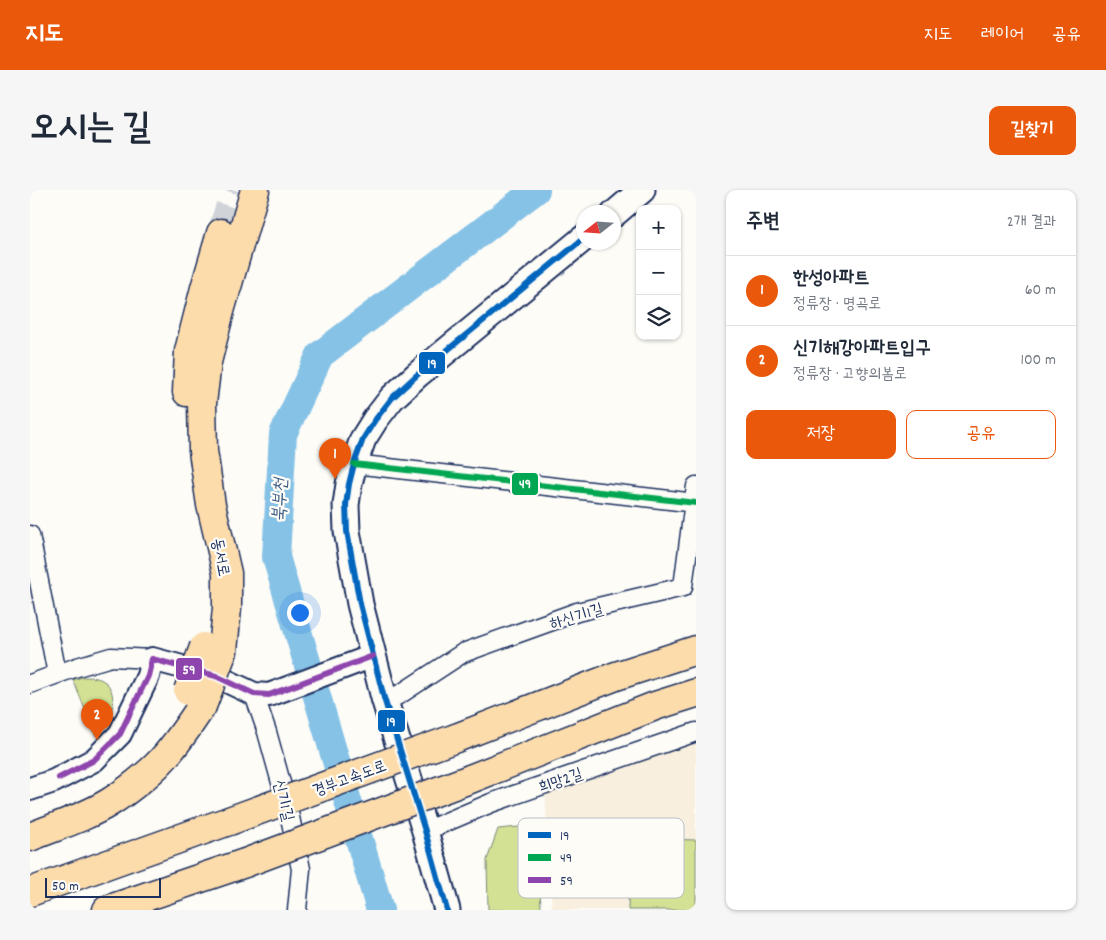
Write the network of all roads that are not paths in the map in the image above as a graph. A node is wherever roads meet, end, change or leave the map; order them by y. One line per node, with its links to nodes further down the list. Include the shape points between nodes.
1 (255, 190): 9 (highway, 동서로, via 207,362 202,403 203,451 227,573 227,608)
2 (642, 190): 3 (main road)
3 (621, 208)
4 (221, 233): 9 (highway, 동서로, via 189,351 186,415 186,463 193,511 209,570)
5 (576, 245): 6 (main road, via 392,398 363,439)
6 (354, 464): 7 (street); 11 (main road, via 346,505 347,531)
7 (695, 497): 18 (street, 하신기1길, via 683,587 577,612 462,652)
8 (30, 535): 13 (street)
9 (214, 649): 17 (highway, 동서로, bridge)
10 (696, 650): 24 (highway, 경부고속도로, bridge, via 616,676 456,738)
11 (373, 656): 16 (street); 18 (main road)
12 (152, 658): 13 (street, via 111,657); 16 (street, via 216,676); 20 (street, via 148,676 120,734 94,760 54,781)
13 (57, 674): 14 (street)
14 (30, 684)
15 (696, 693): 25 (highway, bridge, via 245,863)
16 (262, 694): 26 (street, 신기1길, via 267,732 301,869)
17 (195, 698): 21 (highway, 동서로, via 176,712 139,757 102,786); 23 (highway, 동서로, via 184,734 160,762 134,784 89,813)
18 (385, 702): 22 (main road)
19 (696, 732): 22 (street, 희망2길, via 491,803)
20 (30, 789)
21 (30, 817)
22 (425, 831): 27 (main road)
23 (30, 837)
24 (30, 892)
25 (108, 910)
26 (297, 910)
27 (447, 910)

